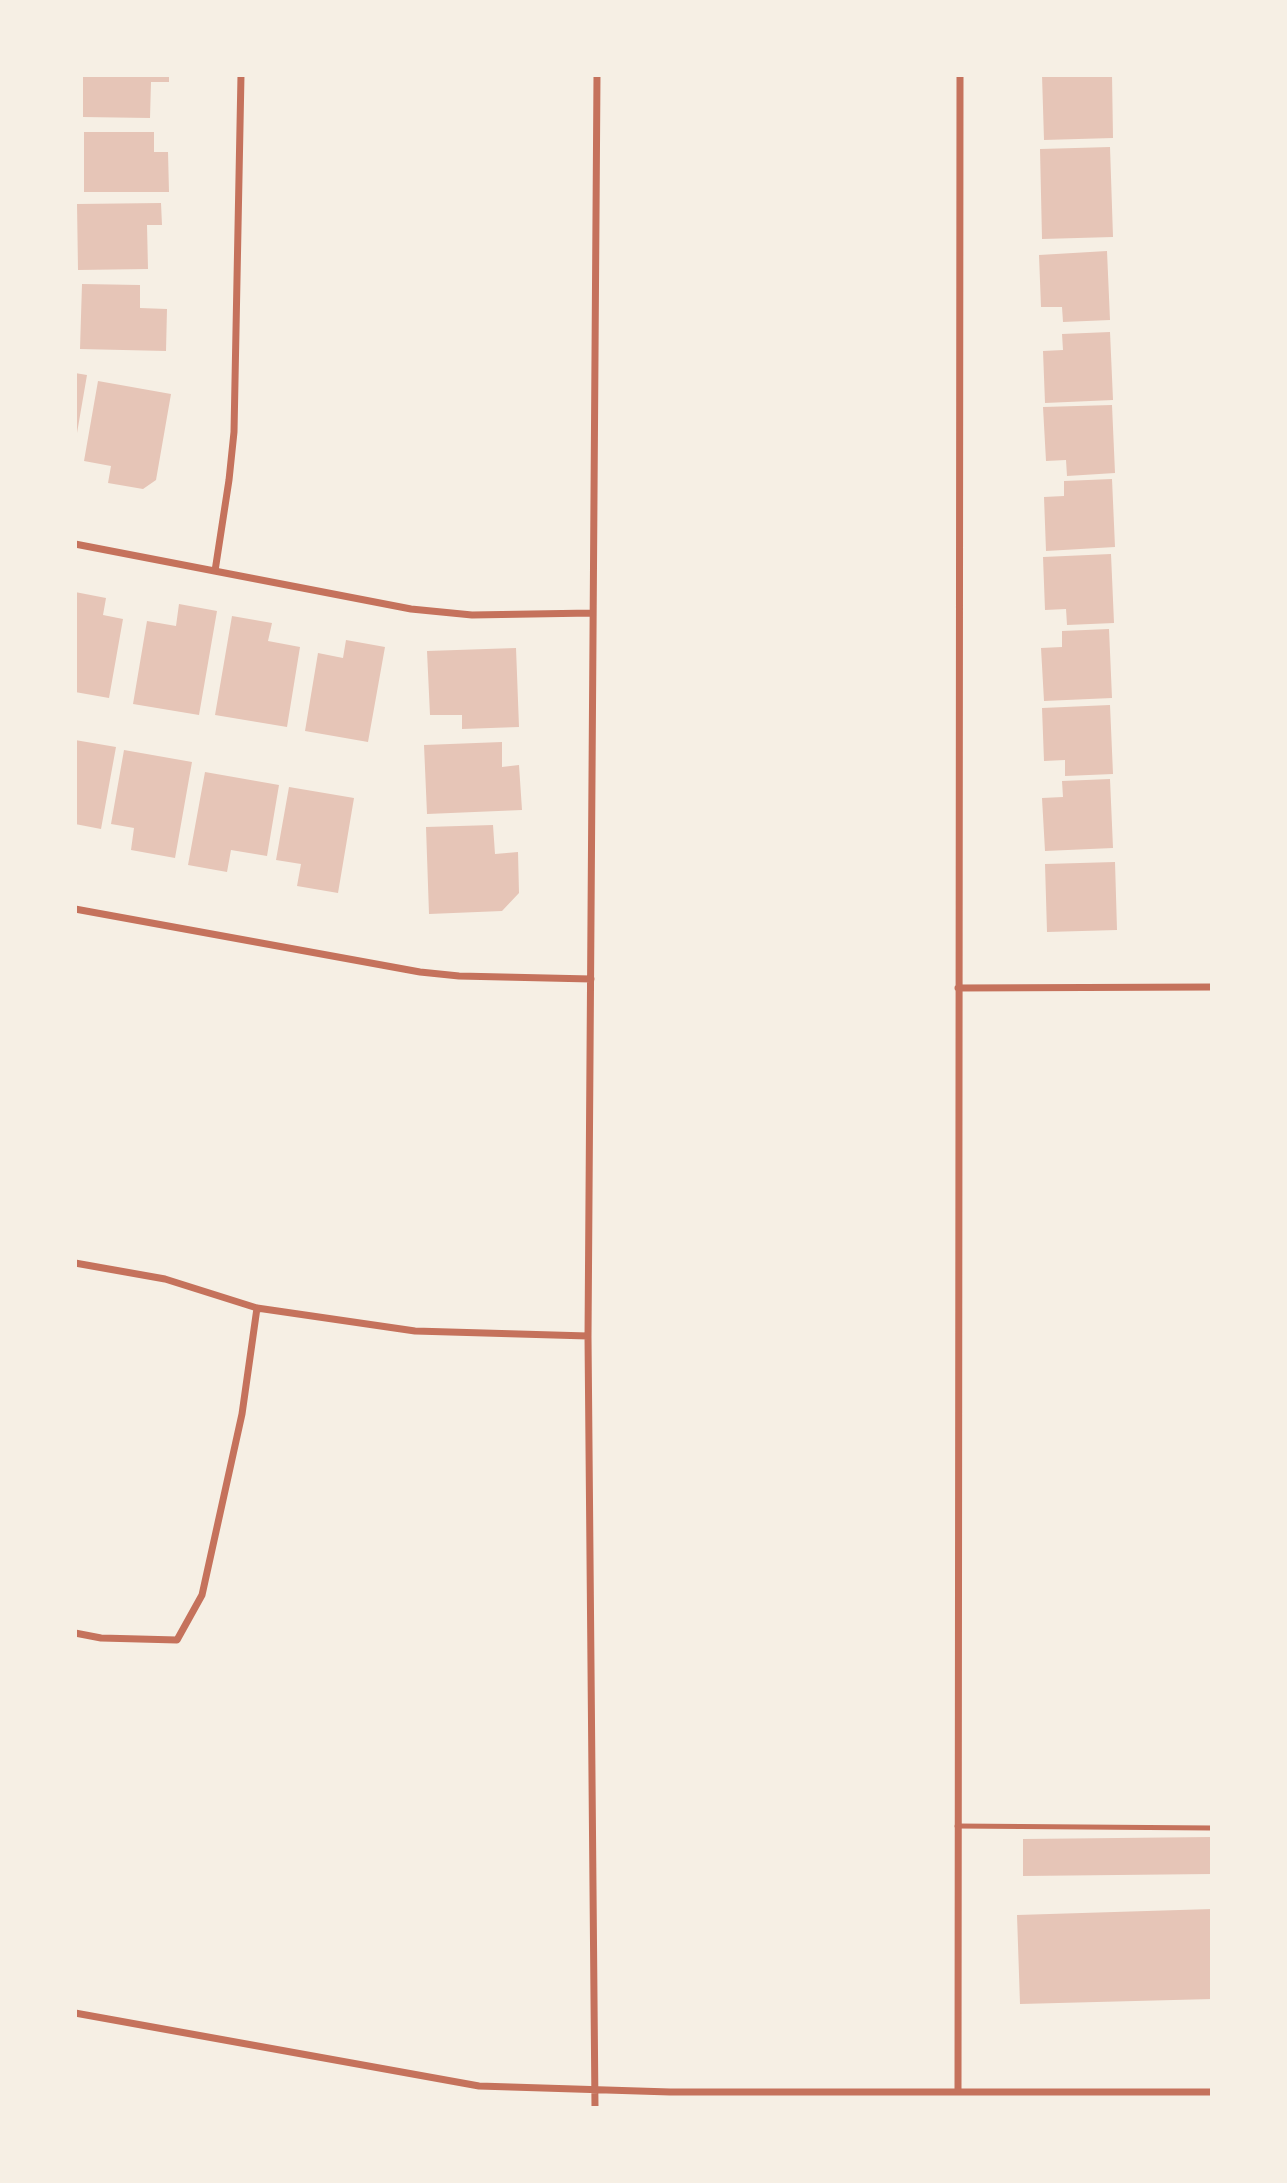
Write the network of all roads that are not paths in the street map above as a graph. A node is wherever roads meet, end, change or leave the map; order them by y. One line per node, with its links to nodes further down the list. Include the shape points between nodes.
1 (241, 75): 5 (street, via 234,432)
2 (597, 75): 6 (street)
3 (960, 75): 10 (street)
4 (75, 544): 5 (street)
5 (215, 571): 6 (street, via 442,613)
6 (592, 613): 8 (street)
7 (75, 909): 8 (street, via 420,972)
8 (591, 979): 13 (street)
9 (1212, 987): 10 (street)
10 (958, 988): 15 (street)
11 (75, 1263): 12 (street, via 165,1279)
12 (257, 1308): 13 (street, via 415,1331); 14 (street, via 242,1414 202,1595 190,1618 177,1640)
13 (588, 1336): 18 (street)
14 (75, 1633)
15 (957, 1826): 16 (lane); 19 (street)
16 (1212, 1828)
17 (75, 2013): 18 (street, via 479,2086)
18 (595, 2090): 19 (street); 21 (street)
19 (958, 2091): 20 (street)
20 (1212, 2092)
21 (595, 2108)

